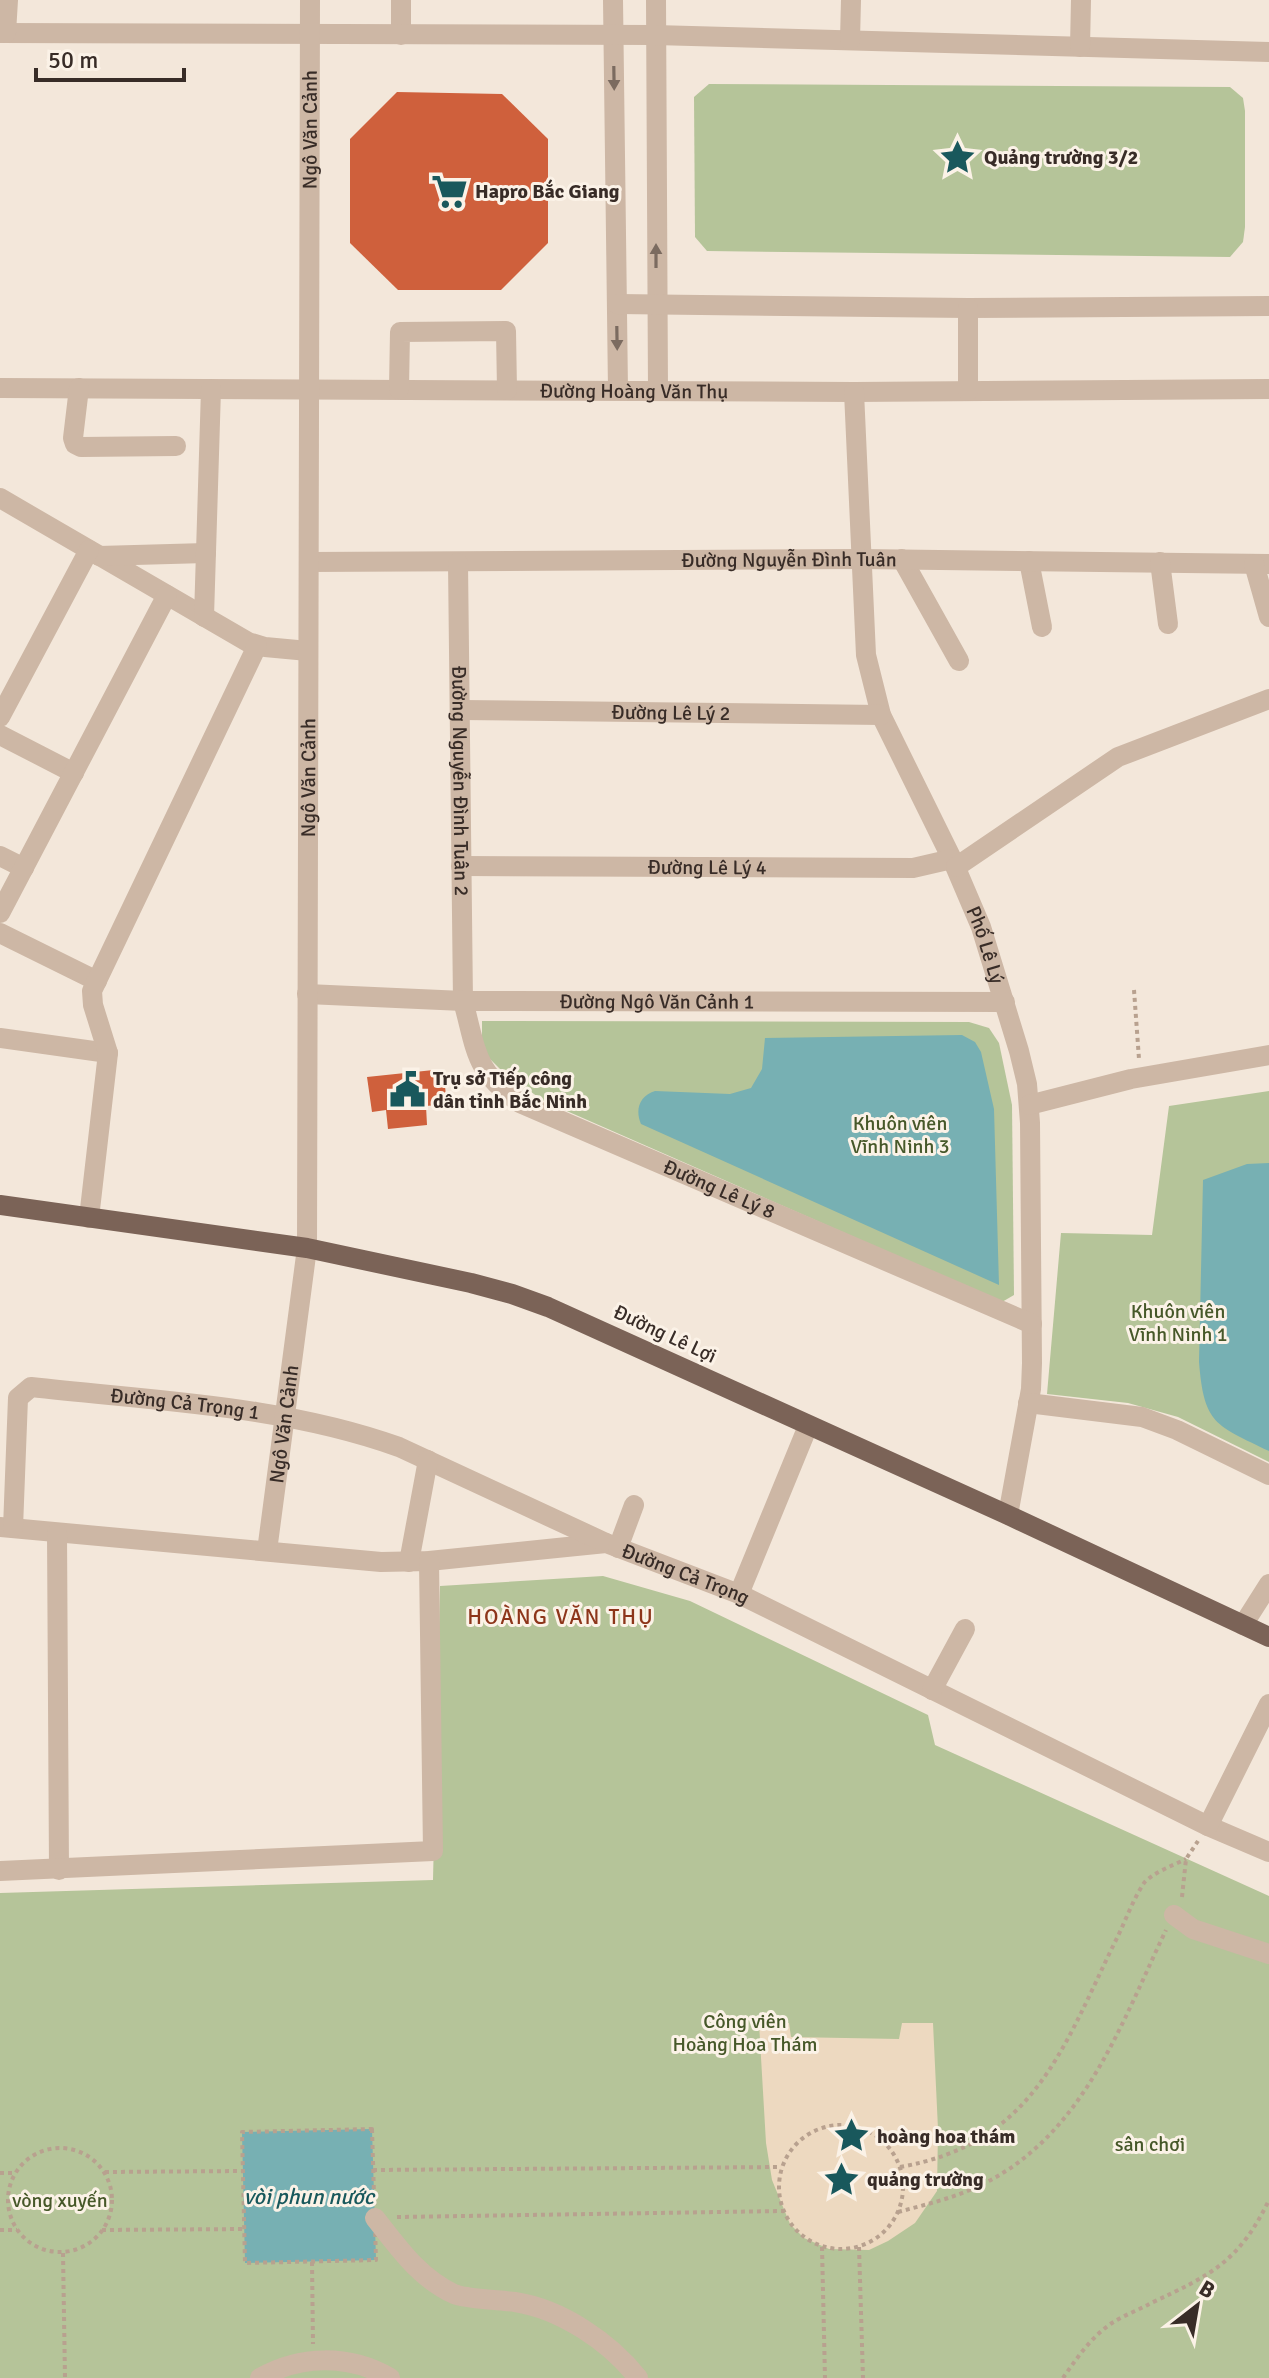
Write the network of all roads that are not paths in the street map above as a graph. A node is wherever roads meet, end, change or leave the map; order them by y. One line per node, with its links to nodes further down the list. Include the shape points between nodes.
1 (8, 0): 8 (street)
2 (310, 0): 9 (street, Ngô Văn Cảnh)
3 (401, 0): 10 (street)
4 (613, 0): 11 (street)
5 (656, 0): 12 (street)
6 (851, 0): 13 (street)
7 (1081, 0): 14 (street)
8 (3, 33): 9 (street)
9 (310, 34): 10 (street); 25 (street, Ngô Văn Cảnh)
10 (401, 35): 11 (street)
11 (613, 35): 12 (street); 17 (street, one-way to 17)
12 (655, 35): 13 (street); 18 (street, one-way to 12)
13 (850, 40): 14 (street)
14 (1080, 47): 15 (street)
15 (1269, 52)
16 (1269, 298): 19 (street)
17 (617, 304): 18 (street); 29 (street, one-way to 29)
18 (657, 304): 20 (street); 30 (street)
19 (1269, 306): 20 (street); 21 (street)
20 (968, 308): 31 (street)
21 (1269, 326)
22 (0, 388): 23 (street, Đường Hoàng Văn Thụ)
23 (79, 388): 24 (street, Đường Hoàng Văn Thụ); 33 (street, via 75,444)
24 (211, 389): 25 (street, Đường Hoàng Văn Thụ); 36 (street)
25 (309, 389): 26 (street, Đường Hoàng Văn Thụ); 40 (street, Ngô Văn Cảnh)
26 (399, 389): 28 (street, Đường Hoàng Văn Thụ); 28 (street, via 400,332 506,331)
27 (1269, 389): 31 (street, Đường Hoàng Văn Thụ)
28 (507, 390): 29 (street, Đường Hoàng Văn Thụ)
29 (618, 390): 30 (street, Đường Hoàng Văn Thụ)
30 (658, 390): 32 (street, Đường Hoàng Văn Thụ)
31 (968, 391): 32 (street, Đường Hoàng Văn Thụ)
32 (854, 392): 37 (street, Phố Lê Lý)
33 (176, 446)
34 (0, 498): 35 (street)
35 (94, 553): 36 (street); 44 (street); 55 (street)
36 (206, 553): 45 (street)
37 (861, 559): 38 (street, Đường Nguyễn Đình Tuân); 42 (street, Đường Nguyễn Đình Tuân); 54 (street, Phố Lê Lý, via 866,655)
38 (902, 559): 39 (street, Đường Nguyễn Đình Tuân); 51 (street)
39 (1029, 561): 41 (street, Đường Nguyễn Đình Tuân); 48 (street)
40 (309, 562): 42 (street, Đường Nguyễn Đình Tuân); 50 (street, Ngô Văn Cảnh)
41 (1160, 562): 43 (street, Đường Nguyễn Đình Tuân); 47 (street)
42 (458, 563): 53 (street, Đường Nguyễn Đình Tuân 2)
43 (1261, 564): 46 (street)
44 (167, 595): 45 (street); 57 (street)
45 (204, 617): 49 (street)
46 (1269, 617)
47 (1168, 624)
48 (1042, 627)
49 (257, 646): 50 (street); 64 (street)
50 (308, 651): 65 (street, Ngô Văn Cảnh)
51 (959, 661)
52 (1269, 699): 59 (street, via 1118,757)
53 (461, 710): 54 (street, Đường Lê Lý 2); 60 (street, Đường Nguyễn Đình Tuân 2)
54 (881, 715): 59 (street, Phố Lê Lý)
55 (0, 717)
56 (0, 735): 57 (street)
57 (74, 773): 61 (street)
58 (0, 856): 61 (street)
59 (954, 863): 60 (street, Đường Lê Lý 4, via 913,868); 67 (street, Phố Lê Lý)
60 (461, 866): 66 (street, Đường Nguyễn Đình Tuân 2)
61 (24, 868): 62 (street)
62 (0, 913)
63 (0, 933): 64 (street)
64 (97, 981): 69 (street, via 93,1005)
65 (307, 994): 66 (street, Đường Ngô Văn Cảnh 1); 74 (street, Ngô Văn Cảnh)
66 (463, 1001): 67 (street, Đường Ngô Văn Cảnh 1); 75 (street, Đường Lê Lý 8, via 480,1064 496,1086 520,1103)
67 (1005, 1002): 71 (street, Phố Lê Lý)
68 (0, 1038): 69 (street)
69 (108, 1053): 73 (street)
70 (1269, 1055): 71 (street)
71 (1029, 1105): 75 (street, Phố Lê Lý)
72 (0, 1205): 73 (main road, Đường Lê Lợi)
73 (89, 1218): 74 (main road, Đường Lê Lợi)
74 (307, 1248): 77 (street, Ngô Văn Cảnh); 78 (main road, Đường Lê Lợi, via 512,1294)
75 (1032, 1324): 76 (street, Phố Lê Lý)
76 (1028, 1403): 80 (street, via 1142,1417); 82 (street, Phố Lê Lý)
77 (284, 1416): 79 (street, Đường Cả Trọng 1, via 370,1437); 83 (street, Đường Cả Trọng 1, via 31,1387 18,1398); 86 (street, Ngô Văn Cảnh)
78 (808, 1426): 82 (main road, Đường Lê Lợi); 89 (street)
79 (428, 1460): 85 (street, Đường Cả Trọng 1); 87 (street)
80 (1269, 1475)
81 (634, 1505): 85 (street)
82 (1008, 1515): 90 (main road, Đường Lê Lợi)
83 (6, 1528): 84 (street, Đường Cả Trọng)
84 (57, 1533): 86 (street, Đường Cả Trọng); 97 (street)
85 (612, 1545): 87 (street, Đường Cả Trọng); 89 (street, Đường Cả Trọng)
86 (267, 1551): 87 (street, Đường Cả Trọng)
87 (419, 1562): 97 (street, via 433,1851)
88 (1269, 1584): 90 (street)
89 (739, 1594): 93 (street, Đường Cả Trọng)
90 (1243, 1625): 92 (main road, Đường Lê Lợi)
91 (965, 1629): 93 (street)
92 (1269, 1637)
93 (932, 1690): 95 (street, Đường Cả Trọng)
94 (1269, 1704): 95 (street)
95 (1208, 1826): 96 (street, Đường Cả Trọng)
96 (1269, 1852)
97 (59, 1870): 98 (street)
98 (0, 1871)
99 (1174, 1915): 100 (street, via 1193,1929)
100 (1269, 1954)
101 (375, 2218): 104 (street, via 426,2278 457,2296 530,2304 580,2326 622,2357)
102 (260, 2378): 103 (street, via 313,2359 350,2364)
103 (390, 2378)
104 (638, 2378)

